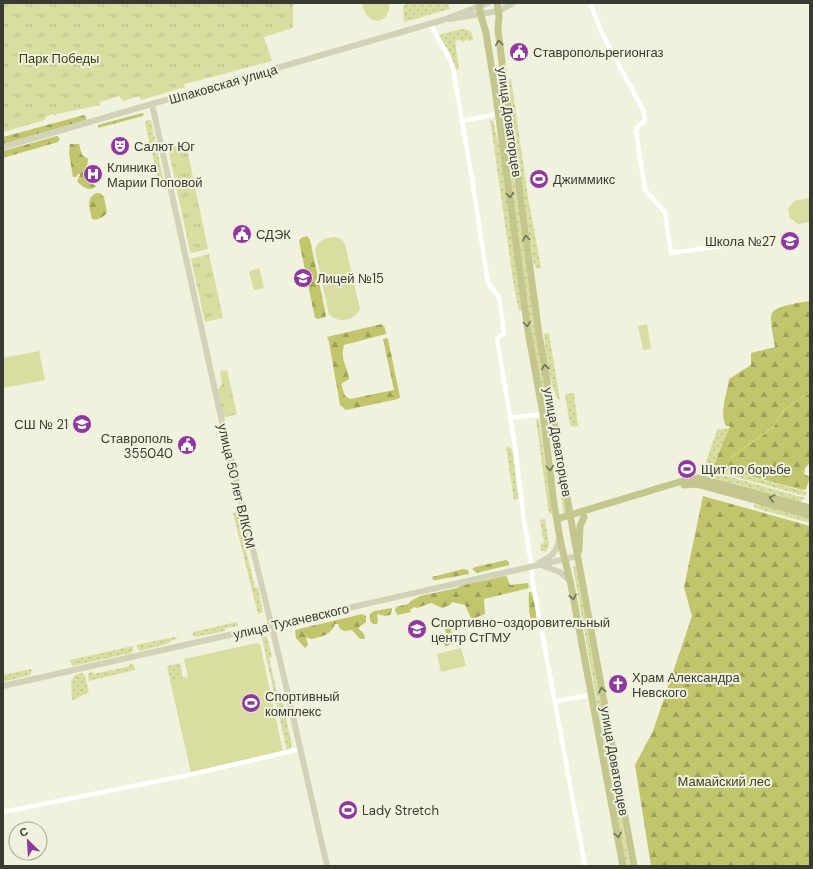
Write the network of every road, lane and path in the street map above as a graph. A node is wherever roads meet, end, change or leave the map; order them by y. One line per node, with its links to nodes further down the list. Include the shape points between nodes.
1 (479, 3): 10 (main road, улица Доваторцев)
2 (488, 3): 7 (street, Шпаковская улица)
3 (497, 3): 6 (main road, улица Доваторцев)
4 (513, 3): 6 (street, Шпаковская улица)
5 (590, 3): 13 (street, via 602,33 644,112 645,121 636,130 645,190 665,212 670,253)
6 (499, 13): 7 (street, Шпаковская улица); 16 (main road, улица Доваторцев, one-way to 6, via 532,287 500,48)
7 (443, 20): 8 (street, Шпаковская улица)
8 (431, 23): 9 (street, Шпаковская улица); 11 (street, via 450,60)
9 (152, 104): 12 (street, Шпаковская улица); 27 (street, улица 50 лет ВЛКСМ, via 222,422)
10 (498, 114): 11 (street); 14 (main road, улица Доваторцев, one-way to 14, via 528,331)
11 (462, 121): 15 (street, via 488,283 498,297 504,333 497,339)
12 (3, 147)
13 (765, 240)
14 (543, 414): 15 (street); 21 (main road, улица Доваторцев, one-way to 21)
15 (510, 418): 25 (street, via 524,521)
16 (569, 504): 18 (main road, via 574,510); 20 (main road, улица Доваторцев)
17 (810, 508): 18 (main road, one-way to 18, via 699,478 679,482)
18 (584, 514): 19 (main road, via 681,486 697,484); 20 (main road); 23 (main road, via 580,526)
19 (810, 515)
20 (569, 519): 21 (main road); 23 (main road, улица Доваторцев)
21 (557, 522): 22 (main road, улица Доваторцев)
22 (560, 536): 24 (main road, улица Доваторцев); 25 (street, via 553,555)
23 (578, 556): 24 (street, улица Тухачевского); 36 (main road, улица Доваторцев, one-way to 23)
24 (565, 559): 25 (street, улица Тухачевского); 26 (main road, улица Доваторцев)
25 (535, 566): 26 (street, via 560,572); 27 (street, улица Тухачевского); 30 (street, via 532,568 532,578)
26 (570, 581): 29 (main road, улица Доваторцев, one-way to 29)
27 (271, 625): 28 (street, улица Тухачевского); 31 (street, улица 50 лет ВЛКСМ)
28 (3, 686)
29 (592, 695): 30 (street); 35 (main road, улица Доваторцев, one-way to 35)
30 (555, 701): 34 (street)
31 (300, 749): 32 (street, via 193,774); 33 (street, улица 50 лет ВЛКСМ)
32 (3, 812)
33 (327, 866)
34 (585, 866)
35 (623, 866)
36 (634, 866)

